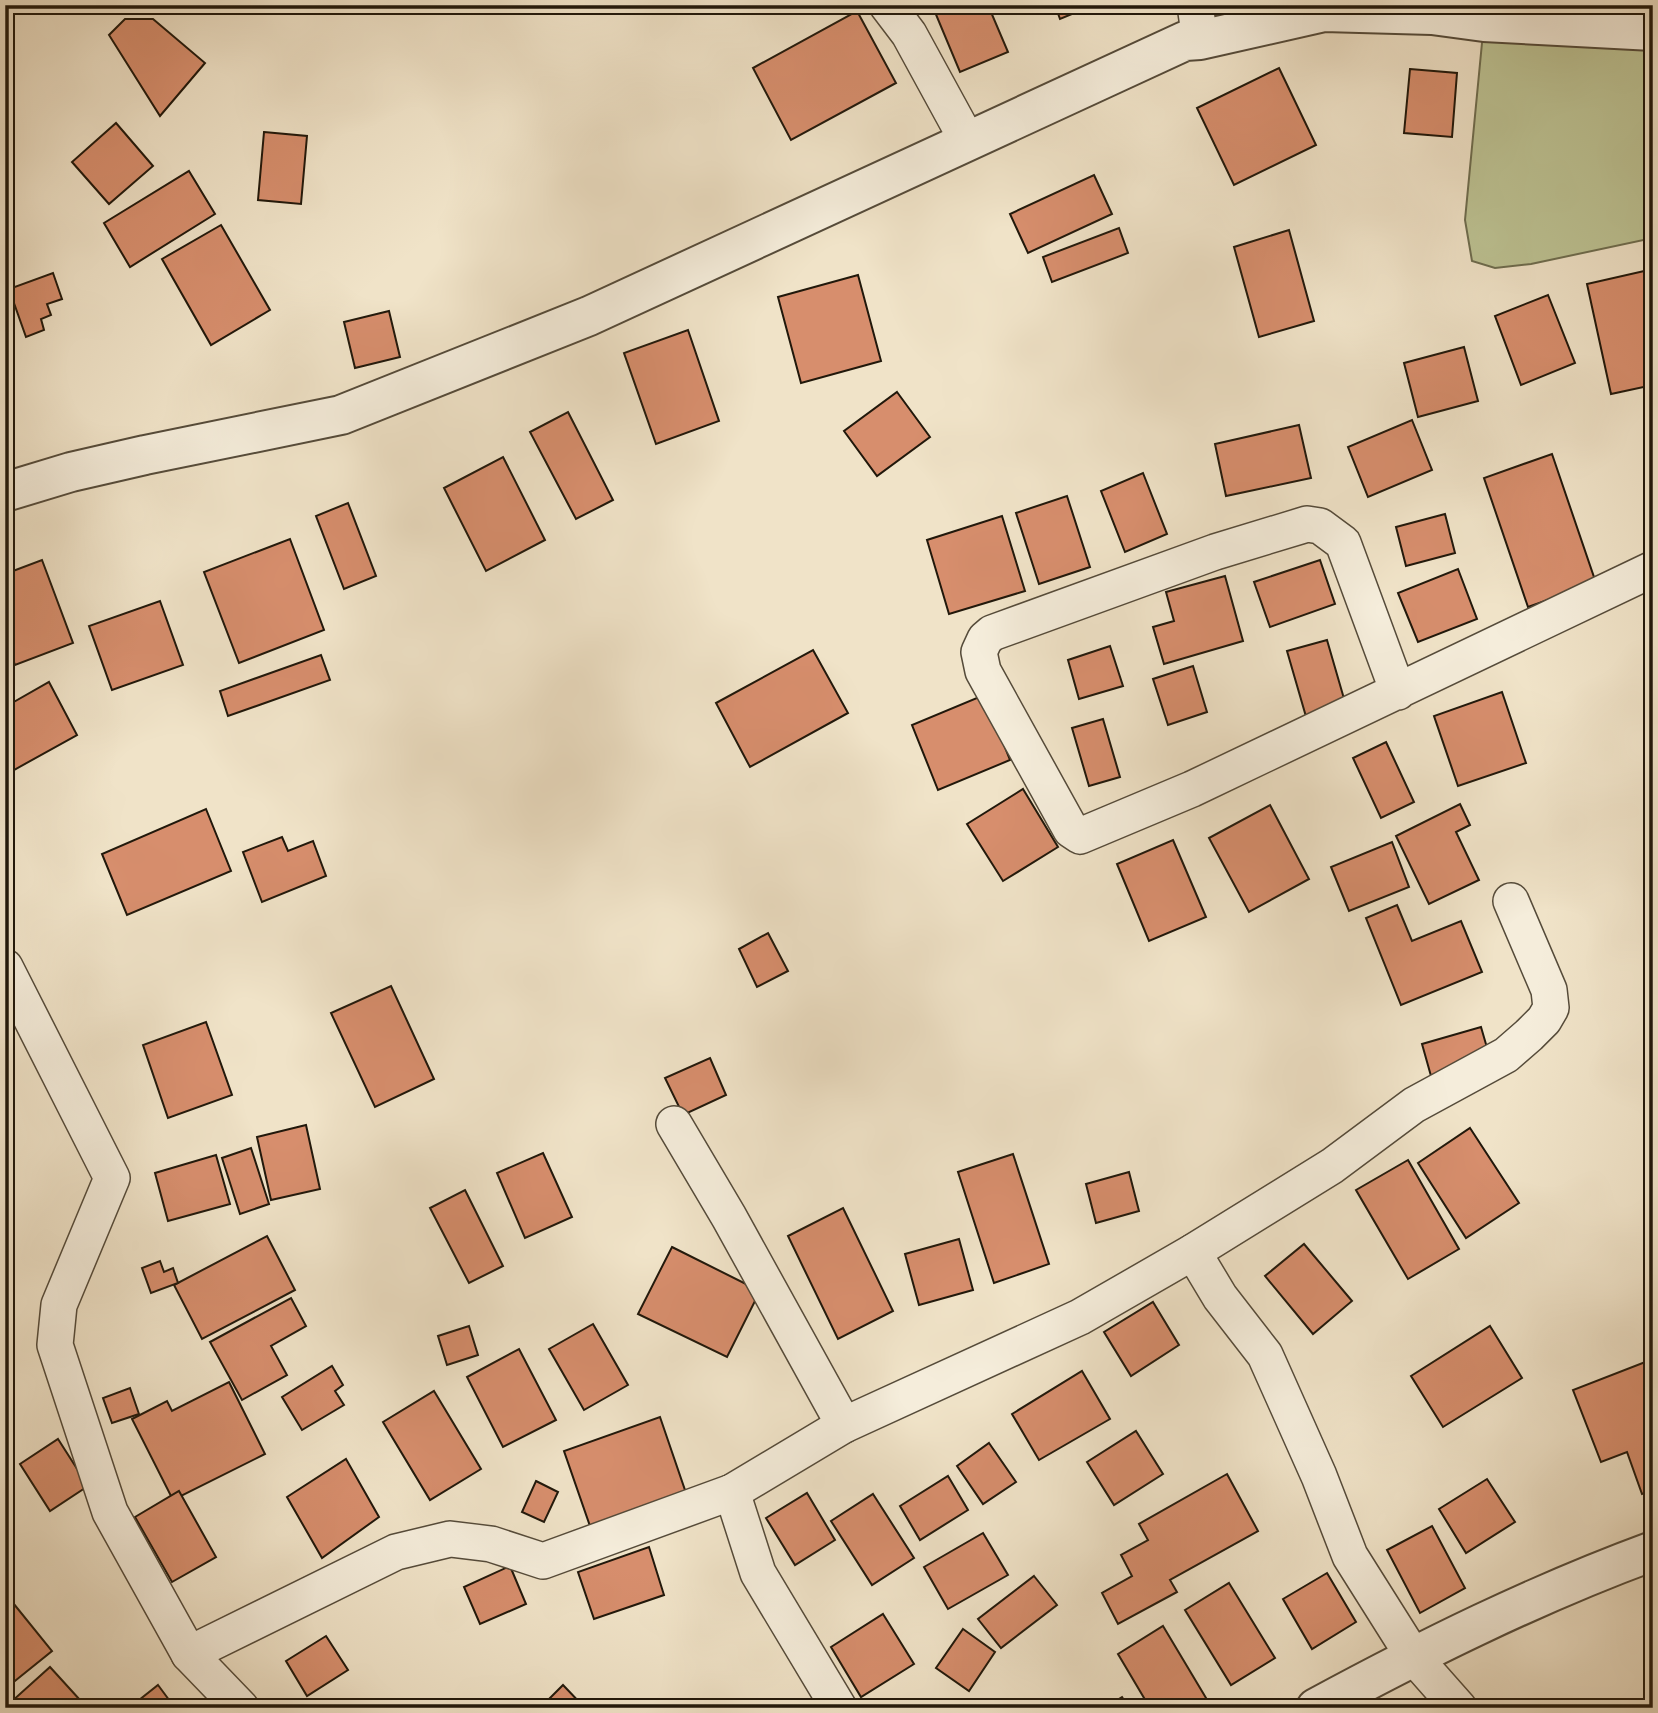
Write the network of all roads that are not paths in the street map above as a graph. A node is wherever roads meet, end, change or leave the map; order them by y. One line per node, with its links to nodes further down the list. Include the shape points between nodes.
1 (887, 5): 4 (street, via 909,34)
2 (1198, 23): 3 (street, via 1324,12); 4 (street, via 1185,41)
3 (1653, 31)
4 (968, 142): 5 (street, via 589,316 341,415 132,458)
5 (5, 492)
6 (1653, 569): 7 (street)
7 (1398, 692): 7 (street, via 1080,836 1071,830 1012,725 983,671 979,652 992,633 1307,523 1320,526 1343,543)
8 (1511, 901): 11 (street, via 1549,990 1551,1008 1544,1020 1506,1055 1414,1105 1332,1166)
9 (5, 967): 15 (street, via 112,1178 59,1305 55,1345 110,1512)
10 (674, 1124): 12 (street)
11 (1193, 1252): 12 (street, via 1080,1317); 16 (street, via 1220,1297 1265,1355 1350,1556)
12 (844, 1425): 13 (street)
13 (732, 1492): 15 (street, via 542,1561 491,1544 450,1539 396,1552); 18 (street, via 758,1573)
14 (1653, 1551): 16 (street, via 1586,1576)
15 (189, 1654): 17 (street)
16 (1412, 1656): 19 (street); 20 (street)
17 (242, 1708)
18 (838, 1708)
19 (1317, 1708)
20 (1459, 1708)

